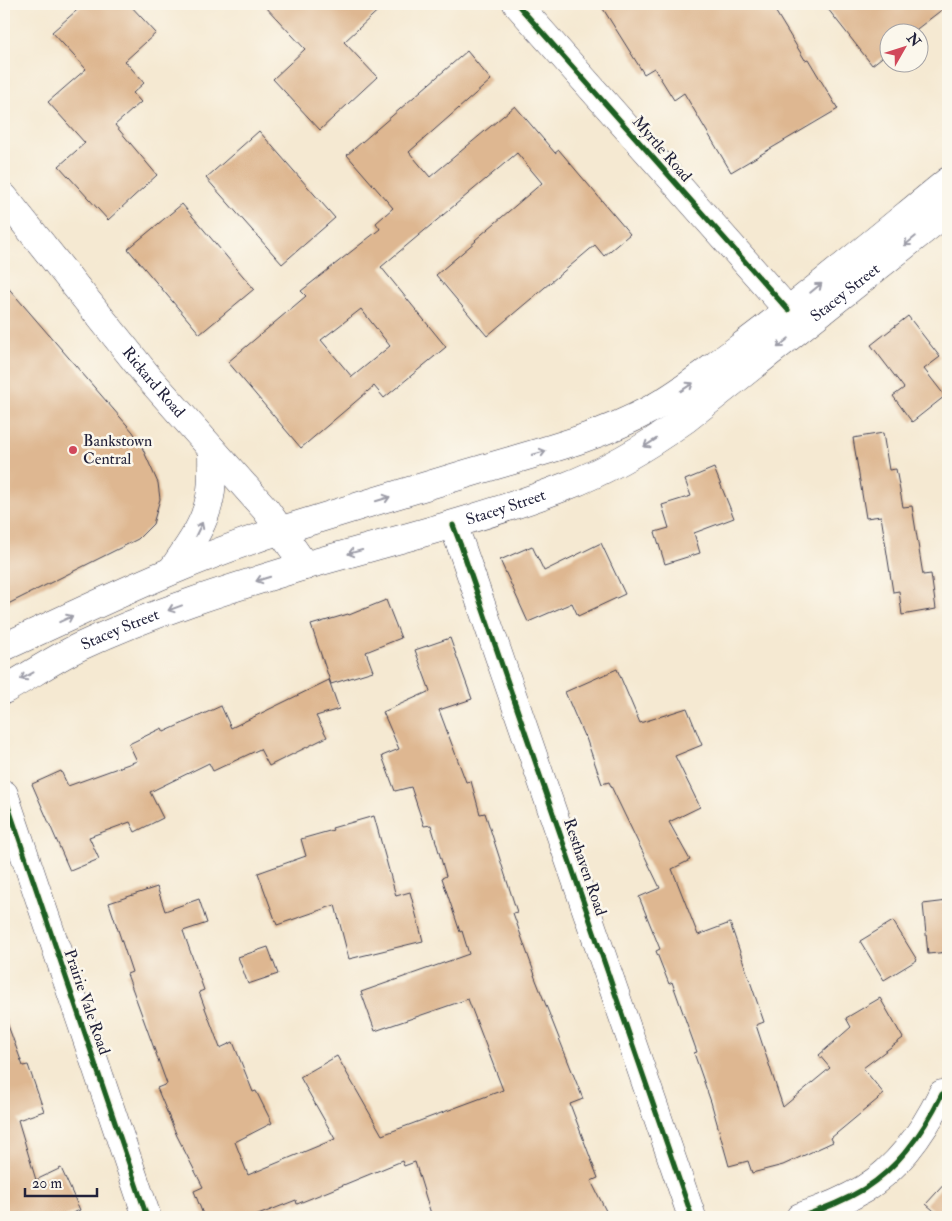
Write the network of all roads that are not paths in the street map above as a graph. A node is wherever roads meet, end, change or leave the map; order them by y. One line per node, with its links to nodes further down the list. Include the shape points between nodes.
1 (517, 4): 5 (main road, Myrtle Road)
2 (948, 181): 5 (main road, Stacey Street, one-way to 2)
3 (4, 197): 6 (main road, Rickard Road, via 149,378)
4 (946, 217): 7 (main road, Stacey Street, one-way to 7, via 718,394 640,450 565,487)
5 (788, 310): 8 (main road, Stacey Street, one-way to 5, via 559,448 616,426 692,384)
6 (212, 450): 8 (main road, Rickard Road); 10 (main road, one-way to 6, via 205,516 210,497)
7 (453, 525): 9 (main road, Stacey Street, one-way to 9); 16 (main road, Resthaven Road)
8 (281, 530): 9 (main road, Rickard Road); 10 (main road, Stacey Street)
9 (305, 566): 12 (main road, Stacey Street, one-way to 12, via 147,618 78,647)
10 (172, 570): 11 (main road, Stacey Street, one-way to 10)
11 (4, 647)
12 (4, 690)
13 (4, 794): 15 (main road, Prairie Vale Road)
14 (946, 1090): 17 (main road, via 928,1122 883,1175 864,1189)
15 (147, 1217)
16 (692, 1217)
17 (800, 1217)

